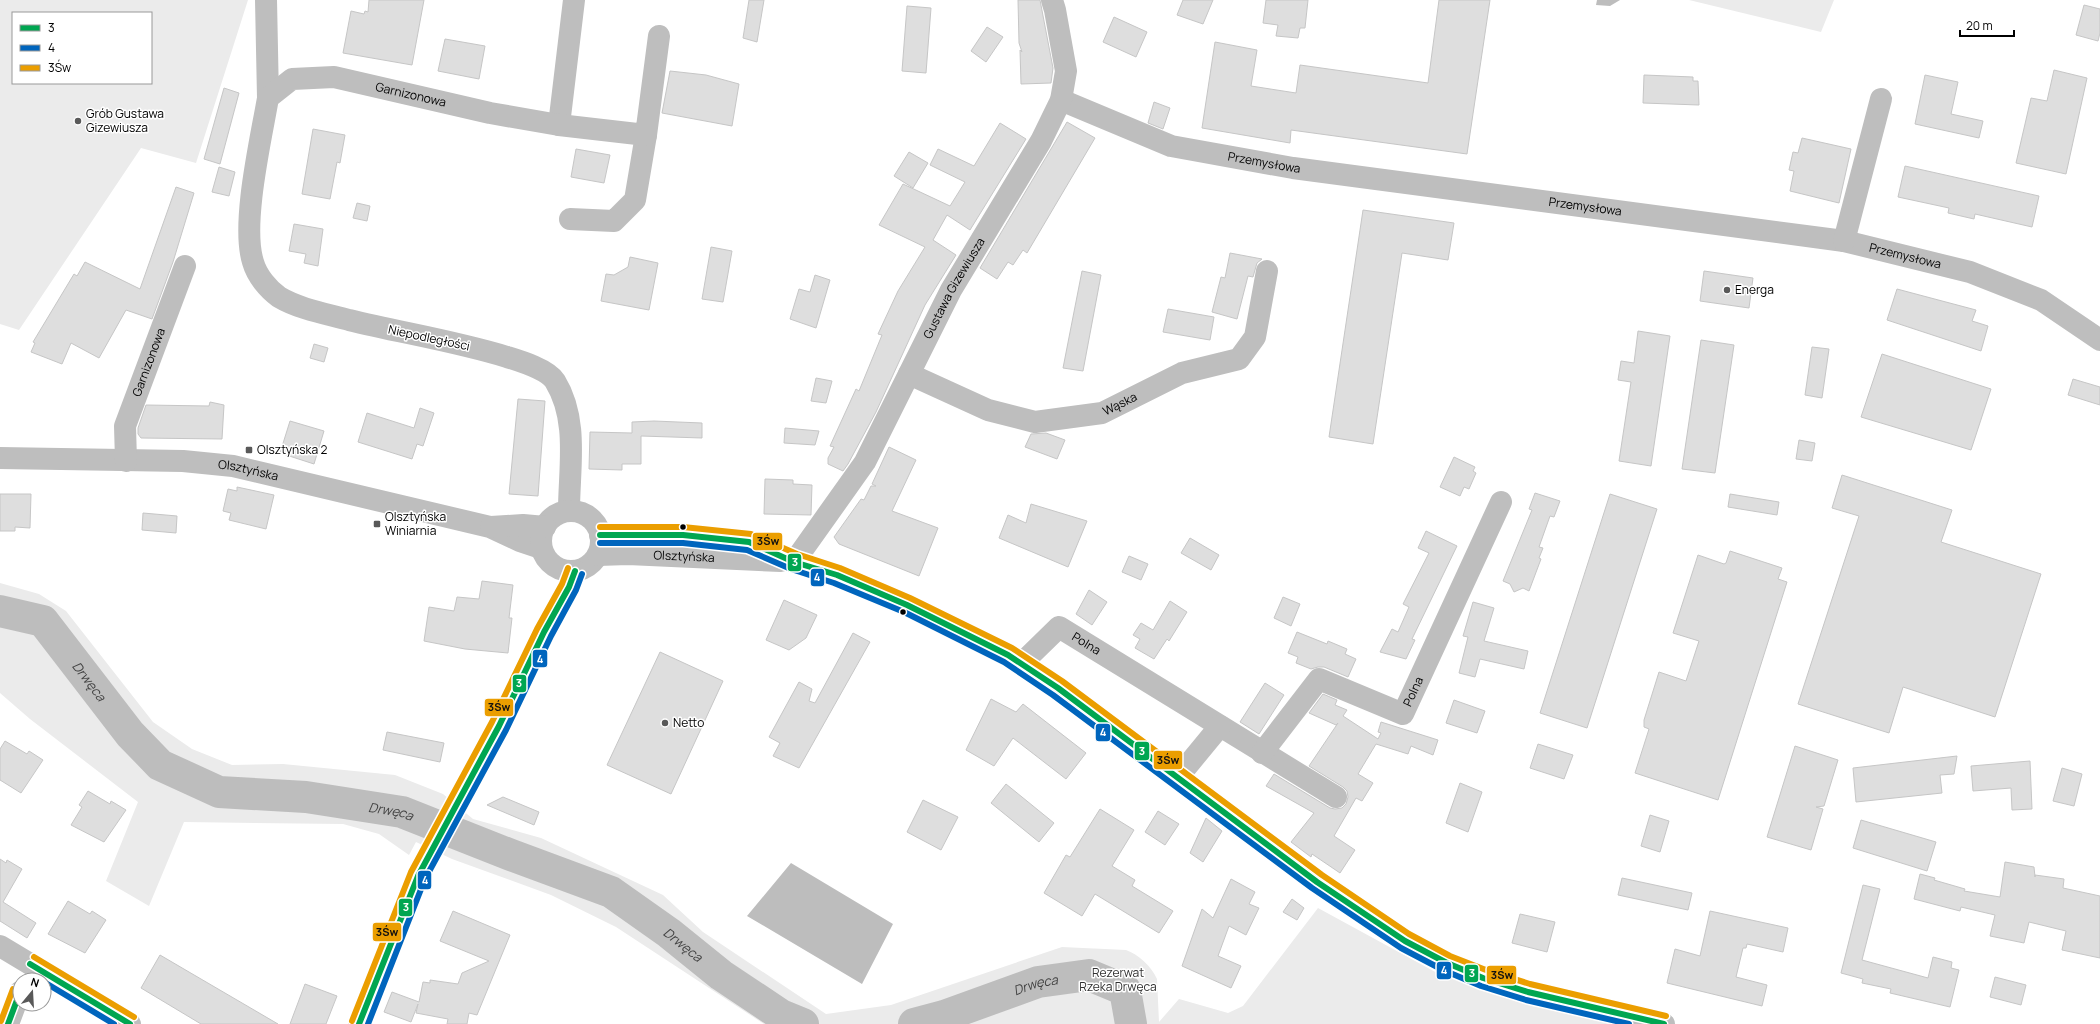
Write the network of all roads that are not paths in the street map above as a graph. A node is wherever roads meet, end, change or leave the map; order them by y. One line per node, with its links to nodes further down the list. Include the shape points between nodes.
1 (266, 0): 5 (street)
2 (574, 0): 8 (street)
3 (1052, 0): 7 (street, Gustawa Gizewiusza, via 1066,71)
4 (658, 36): 9 (street)
5 (268, 98): 8 (street, Garnizonowa, via 292,79 334,78 490,113); 19 (street, Niepodległości, via 250,227 250,253 256,272 279,296 321,313 395,331 465,344 529,364 554,379 567,406 571,429)
6 (1882, 99): 11 (street)
7 (1061, 100): 11 (street, Przemysłowa, via 1171,146 1293,168); 15 (street, Gustawa Gizewiusza, via 1041,141 951,290)
8 (559, 125): 9 (street, Garnizonowa)
9 (646, 135): 10 (street, via 635,200 614,221)
10 (570, 219)
11 (1844, 241): 14 (street, Przemysłowa, via 1970,272 2041,300)
12 (186, 266): 17 (street, Garnizonowa, via 125,426)
13 (1267, 270): 15 (street, Wąska, via 1255,337 1239,359 1182,373 1102,413 1035,422 988,410)
14 (2100, 340)
15 (909, 374): 22 (street, Gustawa Gizewiusza, via 865,462)
16 (0, 458): 17 (street, Olsztyńska)
17 (126, 460): 20 (street, Olsztyńska, via 183,461 233,466 490,527 520,541)
18 (1501, 502): 26 (street, Polna, via 1403,714 1319,679)
19 (569, 511): 20 (street, via 553,517); 21 (street, via 585,515 592,520)
20 (543, 537): 23 (street, via 544,556)
21 (599, 545): 22 (street, Olsztyńska, via 683,536 749,542); 23 (street, via 589,566)
22 (794, 562): 24 (street, Olsztyńska, via 836,575 893,598)
23 (566, 570): 36 (street, via 569,587 544,632 499,726 418,876)
24 (1022, 664): 25 (street, Polna, via 1059,627); 27 (street, Olsztyńska)
25 (1220, 726): 26 (street, Polna); 27 (street)
26 (1262, 753): 28 (street, Polna)
27 (1178, 777): 37 (street, Olsztyńska, via 1368,918 1447,963 1528,992)
28 (1336, 798)
29 (0, 946): 31 (street)
30 (0, 954): 31 (street)
31 (27, 972)
32 (52, 985): 35 (street)
33 (12, 1012): 34 (street)
34 (8, 1024)
35 (130, 1024)
36 (359, 1024)
37 (1664, 1024)

